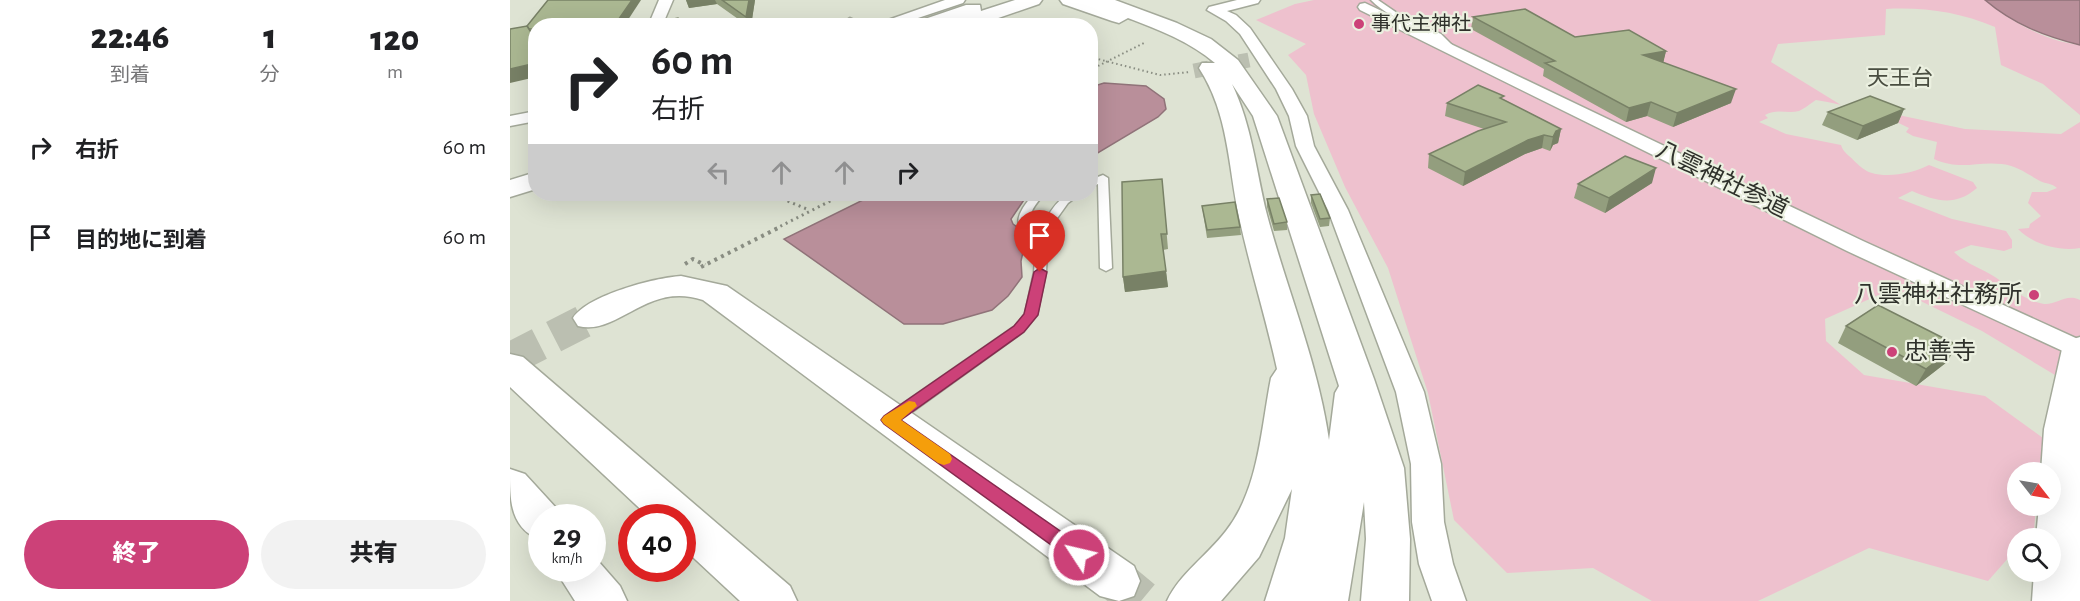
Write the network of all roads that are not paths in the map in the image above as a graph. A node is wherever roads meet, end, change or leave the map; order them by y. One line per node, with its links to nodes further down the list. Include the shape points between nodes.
1 (666, 0): 9 (street)
2 (958, 0): 10 (street)
3 (1002, 0): 11 (main road)
4 (1033, 0): 12 (main road)
5 (1069, 0): 26 (main road, via 1174,40 1220,80 1230,103 1252,214)
6 (1098, 0): 28 (main road, via 1204,43 1230,65 1265,116)
7 (1253, 0): 42 (street, via 1214,10 1245,31 1255,59 1284,89 1298,116 1305,146 1338,210 1410,392 1426,464 1428,522 1436,564)
8 (1370, 3): 25 (street, 八雲神社参道, via 1454,51 1855,246)
9 (658, 18)
10 (903, 18)
11 (947, 18)
12 (978, 18)
13 (528, 117): 14 (street)
14 (510, 120)
15 (528, 168): 16 (main road)
16 (510, 175)
17 (1098, 180): 23 (lane, via 1103,178)
18 (528, 183): 19 (main road)
19 (510, 189)
20 (1032, 201): 22 (lane, via 1022,220 1024,226)
21 (1064, 201): 22 (lane)
22 (1043, 231): 29 (lane, via 1031,315 1019,329)
23 (1106, 268)
24 (590, 318): 29 (main road, via 668,284 696,286 715,293)
25 (2080, 349): 43 (main road, via 2064,429)
26 (1292, 358): 38 (main road, via 1271,488 1243,544); 39 (main road, via 1310,441 1313,500 1302,563)
27 (510, 366): 31 (main road)
28 (1356, 379): 40 (main road, via 1340,525); 41 (main road, via 1383,468 1388,539)
29 (890, 420): 35 (main road)
30 (510, 486): 32 (main road)
31 (665, 504)
32 (528, 507)
33 (696, 532): 37 (main road)
34 (588, 582): 36 (main road)
35 (1117, 582)
36 (603, 601)
37 (773, 601)
38 (1191, 601)
39 (1289, 601)
40 (1324, 601)
41 (1385, 601)
42 (1449, 601)
43 (2056, 601)

